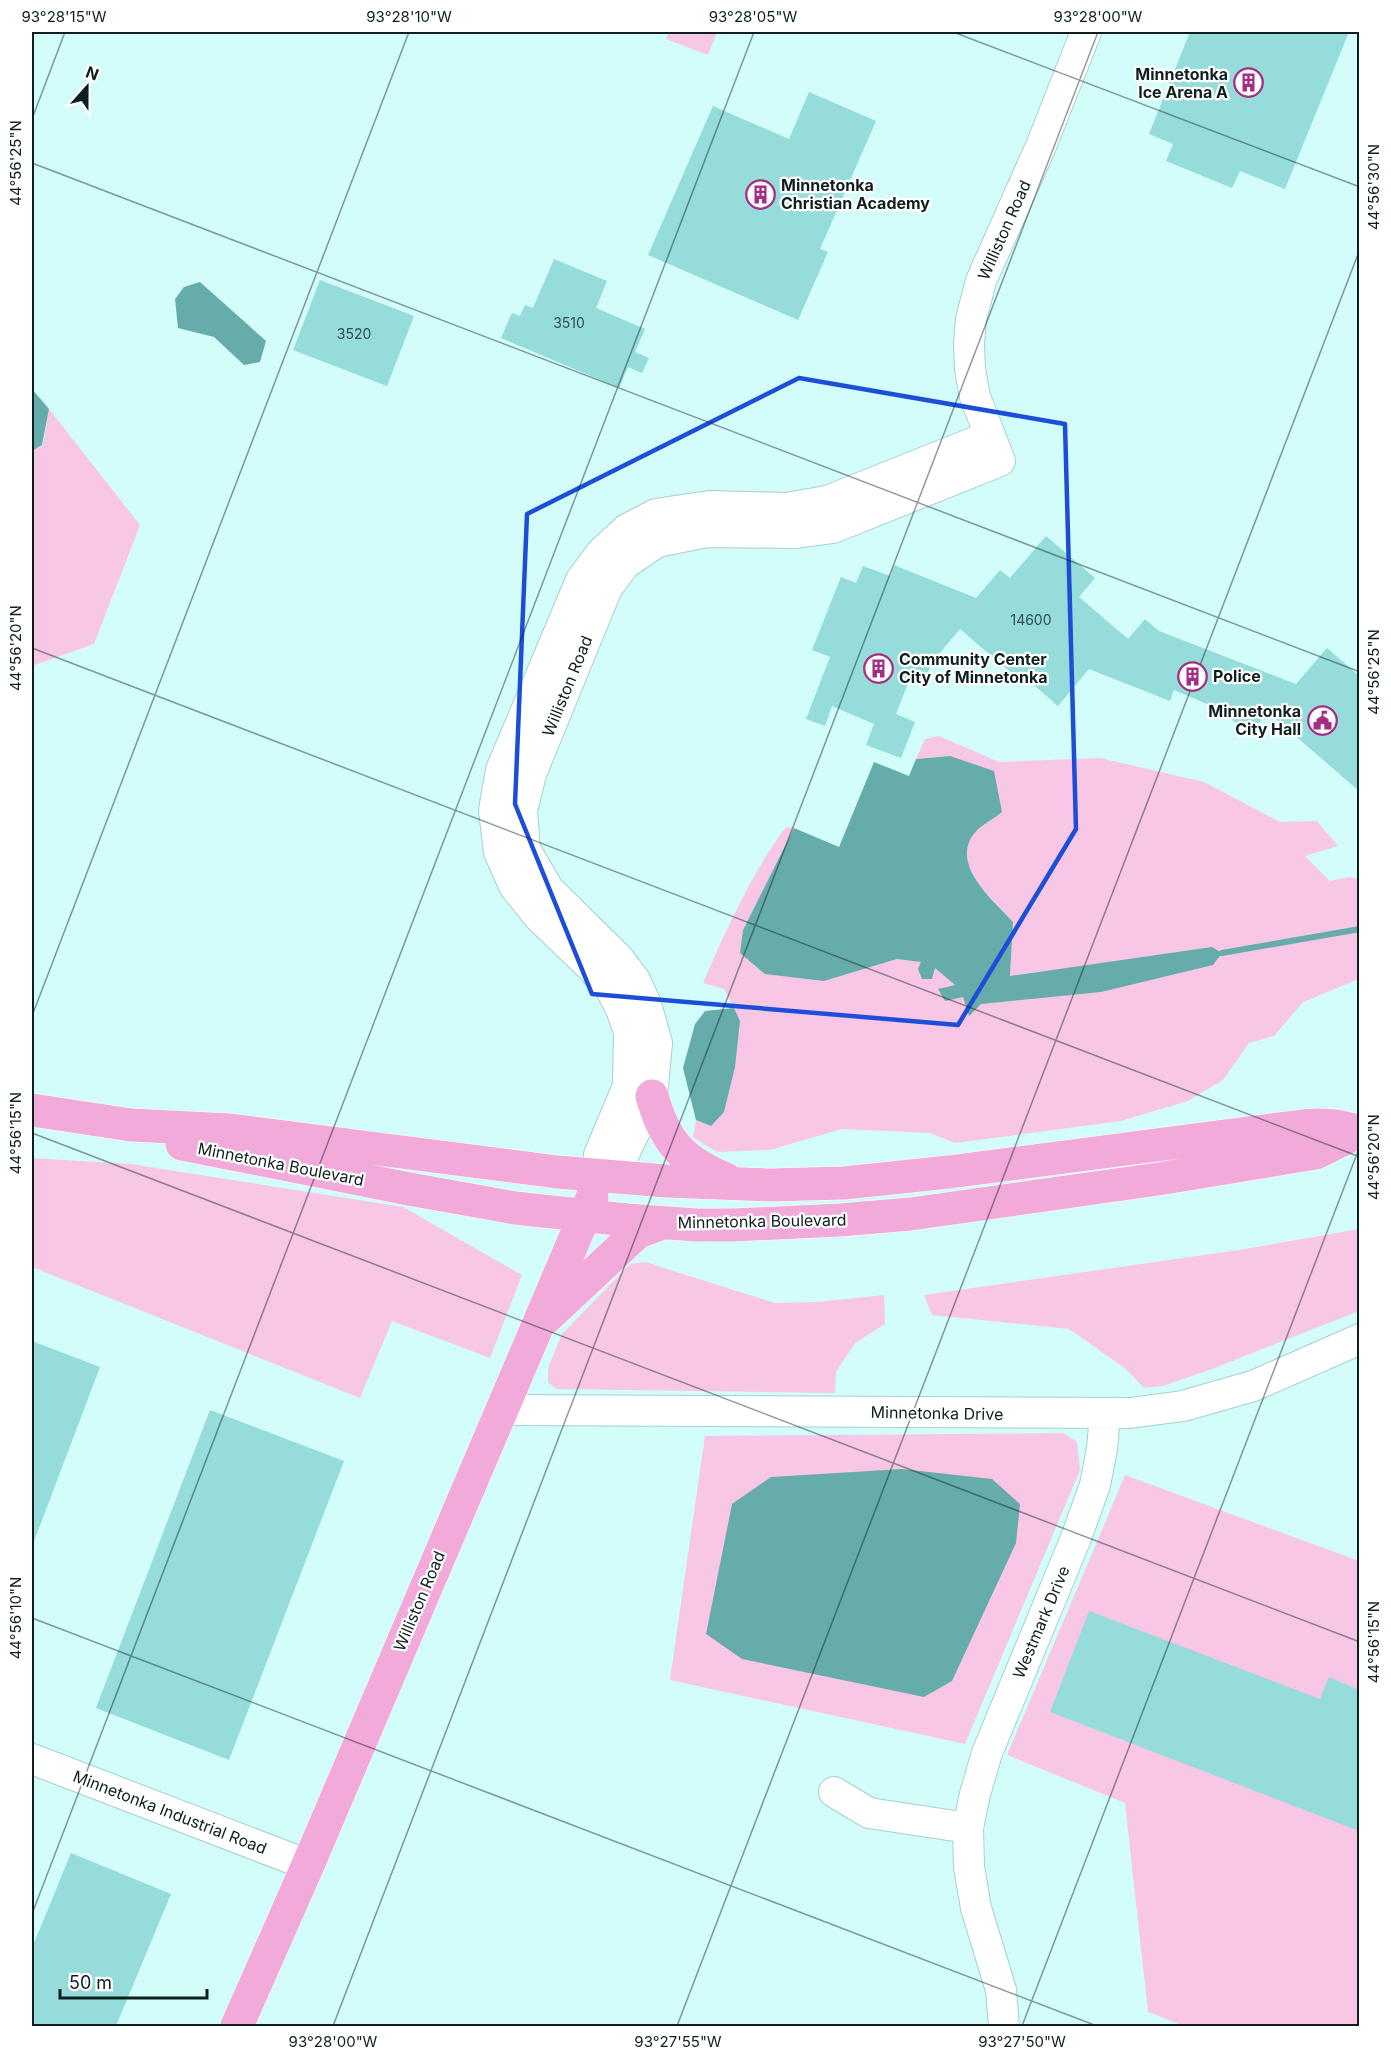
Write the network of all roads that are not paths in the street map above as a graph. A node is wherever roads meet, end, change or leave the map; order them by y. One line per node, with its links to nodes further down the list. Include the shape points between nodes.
1 (1086, 32): 2 (street, Williston Road, via 1041,146 981,280 970,319 970,369 975,397)
2 (995, 449): 3 (street, Williston Road, via 832,528 796,533 707,532 657,542 625,564 607,588 531,774 522,811 525,849 549,890 635,980 657,1043); 7 (street, Williston Road, via 827,501 786,508 709,506 656,514 627,529 601,553 581,580 501,770 494,810 499,852 514,886 538,916 610,988 629,1032 628,1086 599,1155)
3 (652, 1096): 7 (street, Williston Road, via 622,1158); 8 (main road, via 658,1118 685,1157 705,1171)
4 (32, 1110): 5 (main road, Minnetonka Boulevard)
5 (131, 1125): 7 (main road, Minnetonka Boulevard, via 230,1130); 9 (main road, Minnetonka Boulevard, via 204,1149 506,1207)
6 (1358, 1131): 8 (main road, Minnetonka Boulevard, via 1324,1124 1302,1125 879,1179 807,1185); 10 (main road, Minnetonka Boulevard, via 1316,1153 1299,1157 981,1206 802,1223)
7 (602, 1176): 8 (main road, Minnetonka Boulevard); 9 (main road, Williston Road)
8 (736, 1184)
9 (584, 1216): 10 (main road, Minnetonka Boulevard); 11 (main road, Williston Road)
10 (663, 1223): 11 (main road, via 638,1232)
11 (538, 1326): 13 (main road, Williston Road)
12 (1359, 1339): 14 (street, Minnetonka Drive, via 1253,1386 1183,1406)
13 (502, 1410): 14 (street, Minnetonka Drive); 18 (main road, Williston Road)
14 (1105, 1414): 17 (street, Westmark Drive, via 1095,1485 987,1754)
15 (32, 1759): 18 (street, Minnetonka Industrial Road)
16 (834, 1792): 17 (street, via 868,1813)
17 (968, 1828): 20 (street, Westmark Drive, via 976,1908 1001,1990)
18 (308, 1865): 19 (main road, Williston Road)
19 (237, 2026)
20 (1004, 2026)

